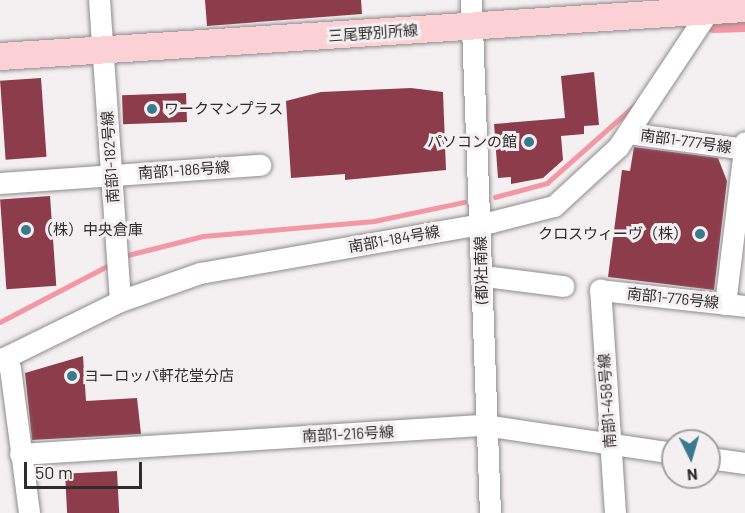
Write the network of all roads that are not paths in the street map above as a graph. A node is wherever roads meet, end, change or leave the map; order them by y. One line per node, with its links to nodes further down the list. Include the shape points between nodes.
1 (99, 0): 6 (street, 南部1-182号線)
2 (471, 0): 5 (street, (都)社南線)
3 (745, 8): 4 (main road, 三尾野別所線)
4 (709, 10): 5 (main road, 三尾野別所線); 8 (street, 南部1-184号線)
5 (472, 27): 6 (main road, 三尾野別所線); 13 (street, (都)社南線)
6 (103, 49): 7 (main road, 三尾野別所線); 11 (street, 南部1-182号線)
7 (0, 56)
8 (628, 134): 9 (street, 南部1-777号線); 13 (street, 南部1-184号線, via 582,185 555,206)
9 (745, 147): 18 (street)
10 (260, 165): 11 (street, 南部1-186号線)
11 (112, 175): 12 (street, 南部1-186号線); 17 (street, 南部1-182号線)
12 (0, 183)
13 (480, 224): 17 (street, 南部1-184号線, via 200,273); 20 (street, (都)社南線)
14 (492, 277): 15 (street)
15 (563, 286)
16 (600, 290): 18 (street, 南部1-776号線); 21 (street, 南部1-458号線)
17 (120, 301): 19 (street, 南部1-184号線)
18 (735, 305)
19 (2, 359): 23 (street, via 10,368)
20 (484, 425): 21 (street, 南部1-216号線); 23 (street, 南部1-216号線); 27 (street, (都)社南線)
21 (610, 444): 22 (street, 南部1-216号線); 28 (street, 南部1-458号線)
22 (661, 451)
23 (20, 454): 26 (street)
24 (721, 460): 25 (street)
25 (745, 463)
26 (29, 513)
27 (490, 513)
28 (615, 513)

